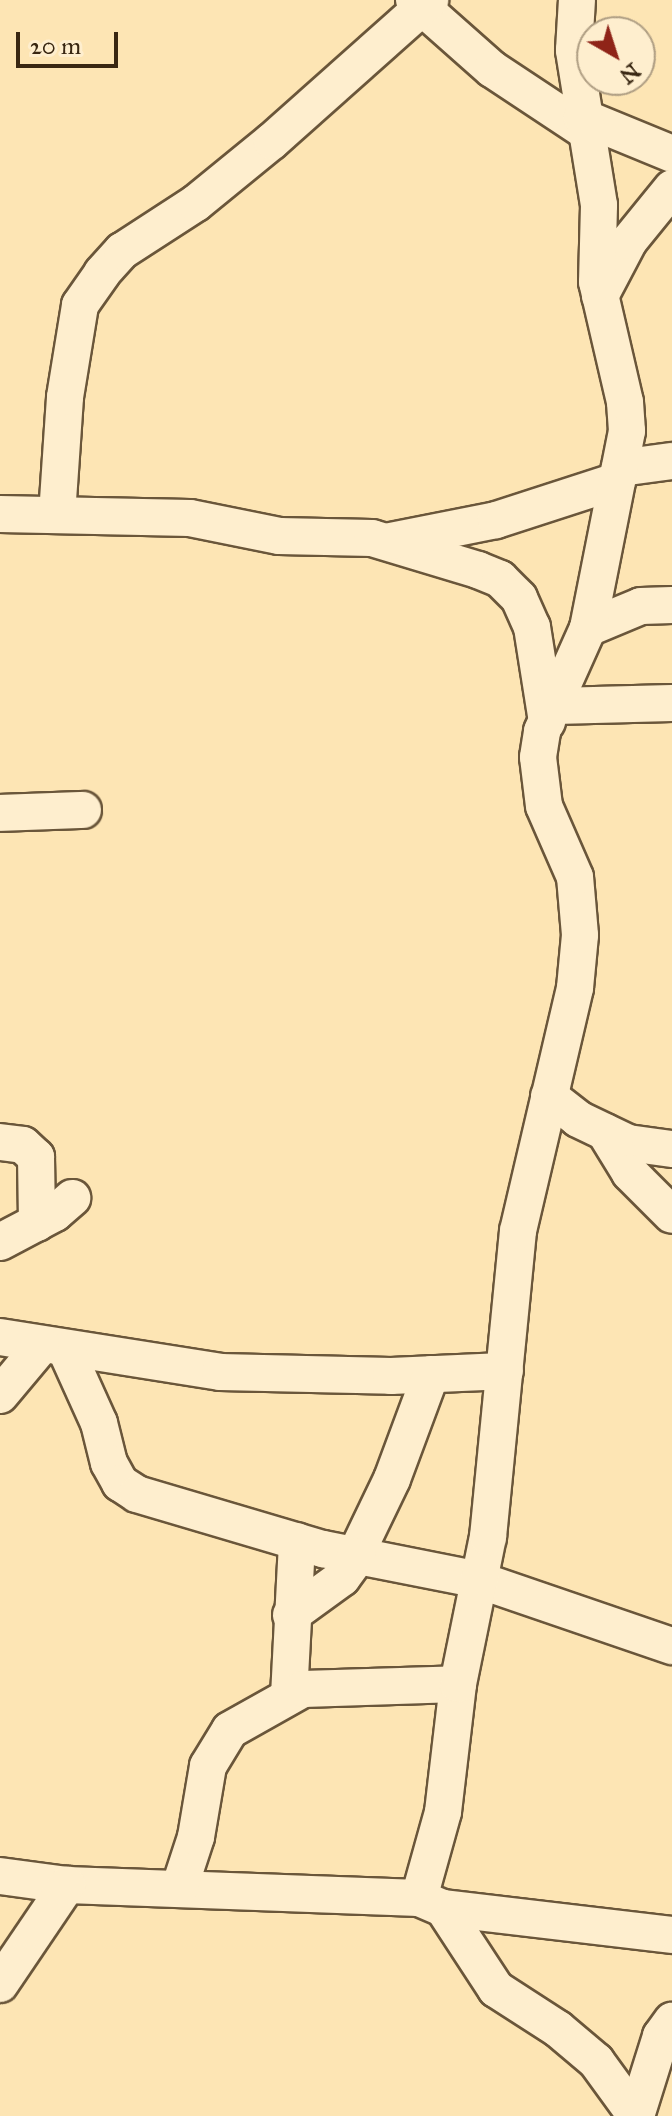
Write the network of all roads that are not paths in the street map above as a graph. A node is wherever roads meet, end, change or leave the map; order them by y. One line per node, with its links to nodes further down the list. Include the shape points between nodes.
1 (577, 0): 3 (street, via 574,50)
2 (421, 1): 3 (street, via 492,69); 10 (street, via 272,141 196,203 122,251 102,273 80,305 65,397)
3 (583, 124): 4 (street); 6 (street, via 599,205 595,248)
4 (672, 154)
5 (672, 188): 6 (street, via 629,241)
6 (600, 296): 8 (street, via 625,402)
7 (672, 461): 8 (street)
8 (618, 474): 11 (street, via 496,520); 13 (street)
9 (0, 514): 10 (street)
10 (57, 515): 11 (street, via 190,518 279,536)
11 (388, 542): 15 (street, via 500,579 519,598 532,627)
12 (672, 605): 13 (street, via 641,606)
13 (588, 628): 15 (street)
14 (672, 703): 15 (street)
15 (551, 714): 18 (street, via 538,757 544,806 575,877 580,935 575,988)
16 (83, 810): 17 (street)
17 (0, 813)
18 (549, 1096): 19 (street); 27 (street, via 518,1231)
19 (605, 1132): 21 (street, via 628,1143); 23 (street, via 630,1173)
20 (0, 1142): 24 (street, via 23,1145 36,1157)
21 (672, 1149)
22 (72, 1198): 24 (street)
23 (672, 1215)
24 (37, 1223): 25 (street)
25 (0, 1242)
26 (25, 1338): 28 (street, via 220,1372); 29 (street); 30 (street, via 120,1483 162,1504)
27 (505, 1371): 28 (street); 32 (street)
28 (431, 1374): 31 (street)
29 (0, 1395)
30 (297, 1541): 31 (street); 33 (street)
31 (357, 1556): 32 (street); 33 (street, via 342,1578)
32 (479, 1580): 34 (street); 35 (street)
33 (291, 1615): 36 (street)
34 (672, 1646)
35 (458, 1684): 36 (street, via 303,1689); 40 (street)
36 (289, 1696): 39 (street, via 230,1730 208,1766 196,1837)
37 (0, 1876): 38 (street)
38 (67, 1885): 39 (street); 42 (street)
39 (179, 1889): 40 (street)
40 (431, 1903): 41 (street); 44 (street, via 496,1989 596,2061)
41 (672, 1935)
42 (0, 1984)
43 (672, 2021): 44 (street, via 661,2036)
44 (636, 2116)

